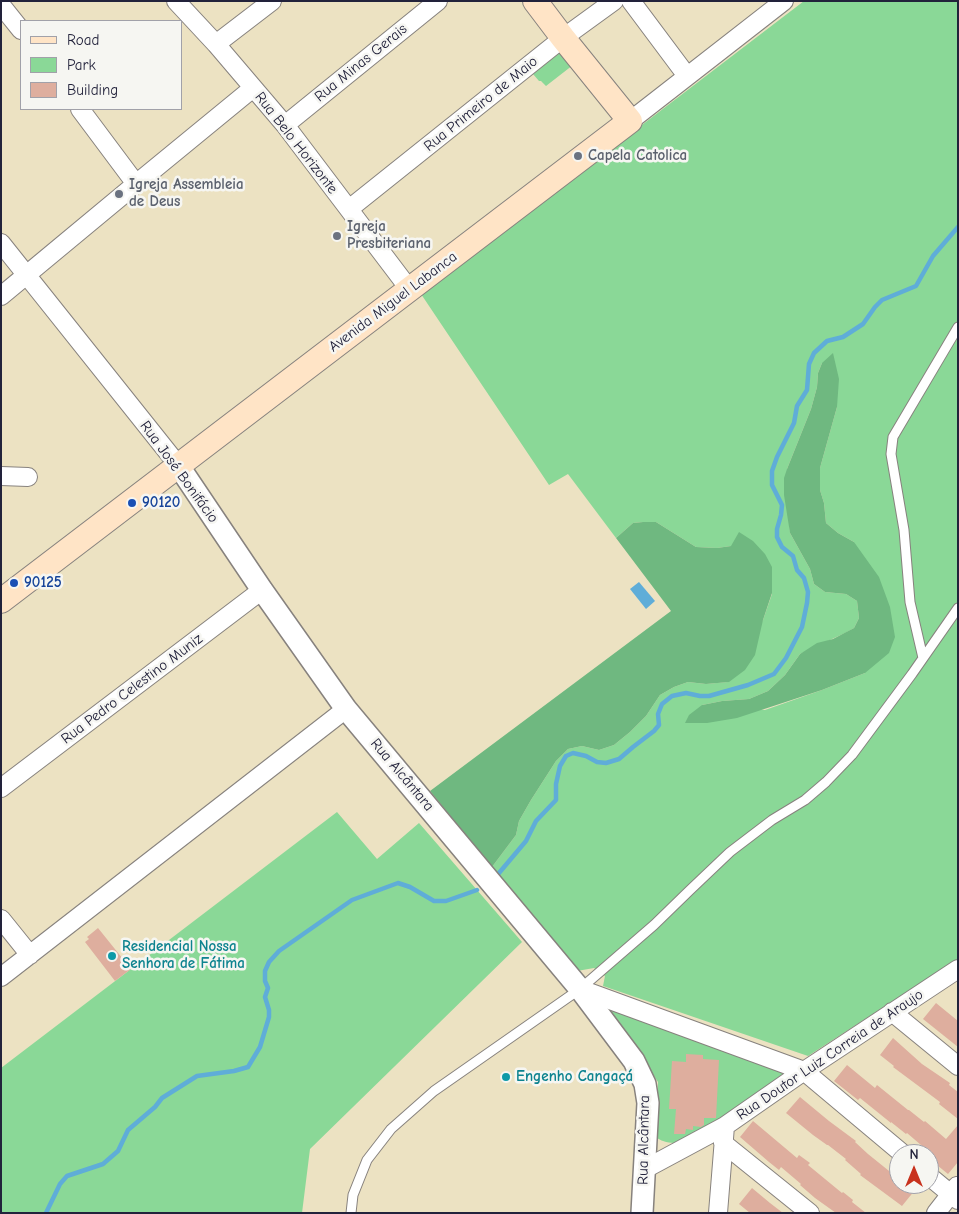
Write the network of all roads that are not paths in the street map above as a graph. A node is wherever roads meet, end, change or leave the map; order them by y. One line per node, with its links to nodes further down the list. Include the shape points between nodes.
1 (176, 1): 11 (street, Rua Belo Horizonte)
2 (272, 1): 11 (street)
3 (438, 1): 16 (street, Rua Minas Gerais)
4 (535, 1): 10 (main road)
5 (614, 1): 10 (street, Rua Primeiro de Maio)
6 (631, 1): 12 (street)
7 (784, 1): 12 (street, Avenida Miguel Labanca)
8 (1, 5): 9 (street)
9 (20, 29)
10 (563, 38): 15 (main road); 18 (street, Rua Primeiro de Maio)
11 (216, 44): 13 (street, Rua Belo Horizonte)
12 (687, 76): 15 (street, Avenida Miguel Labanca)
13 (253, 88): 16 (street, Rua Belo Horizonte); 17 (street)
14 (81, 110): 17 (street)
15 (630, 121): 21 (main road, Avenida Miguel Labanca)
16 (285, 125): 18 (street, Rua Belo Horizonte)
17 (136, 184): 20 (street)
18 (349, 210): 21 (street, Rua Belo Horizonte)
19 (1, 243): 20 (street, Rua José Bonifácio)
20 (26, 276): 22 (street); 24 (street, Rua José Bonifácio)
21 (410, 290): 24 (main road, Avenida Miguel Labanca)
22 (1, 296)
23 (958, 327): 30 (lane, via 893,438 892,454 904,530 910,602)
24 (178, 466): 27 (street, Rua José Bonifácio); 28 (main road, Avenida Miguel Labanca)
25 (1, 476): 26 (street)
26 (28, 477)
27 (262, 590): 31 (street, Rua José Bonifácio); 32 (street, Rua Pedro Celestino Muniz)
28 (1, 601)
29 (958, 608): 30 (lane)
30 (923, 658): 37 (lane, via 852,755 826,782 730,852 654,925)
31 (346, 709): 34 (street); 37 (street, Rua Alcântara)
32 (1, 788)
33 (1, 919): 34 (street)
34 (30, 955): 36 (street)
35 (958, 969): 38 (street, Rua Doutor Luiz Correia de Araujo)
36 (1, 977)
37 (580, 989): 40 (street); 43 (street, Rua Alcântara, via 634,1061 645,1084 648,1103); 46 (lane, via 434,1091 392,1129 367,1160 353,1195)
38 (892, 1012): 39 (street); 40 (street, Rua Doutor Luiz Correia de Araujo)
39 (958, 1066)
40 (804, 1071): 41 (street, Rua Doutor Luiz Correia de Araujo); 42 (street)
41 (724, 1134): 43 (street, Rua Doutor Luiz Correia de Araujo); 48 (street); 49 (street)
42 (891, 1144)
43 (645, 1169): 47 (street, Rua Alcântara)
44 (939, 1183): 45 (street)
45 (955, 1193): 50 (street)
46 (351, 1213)
47 (642, 1213)
48 (718, 1213)
49 (810, 1213)
50 (936, 1213)

